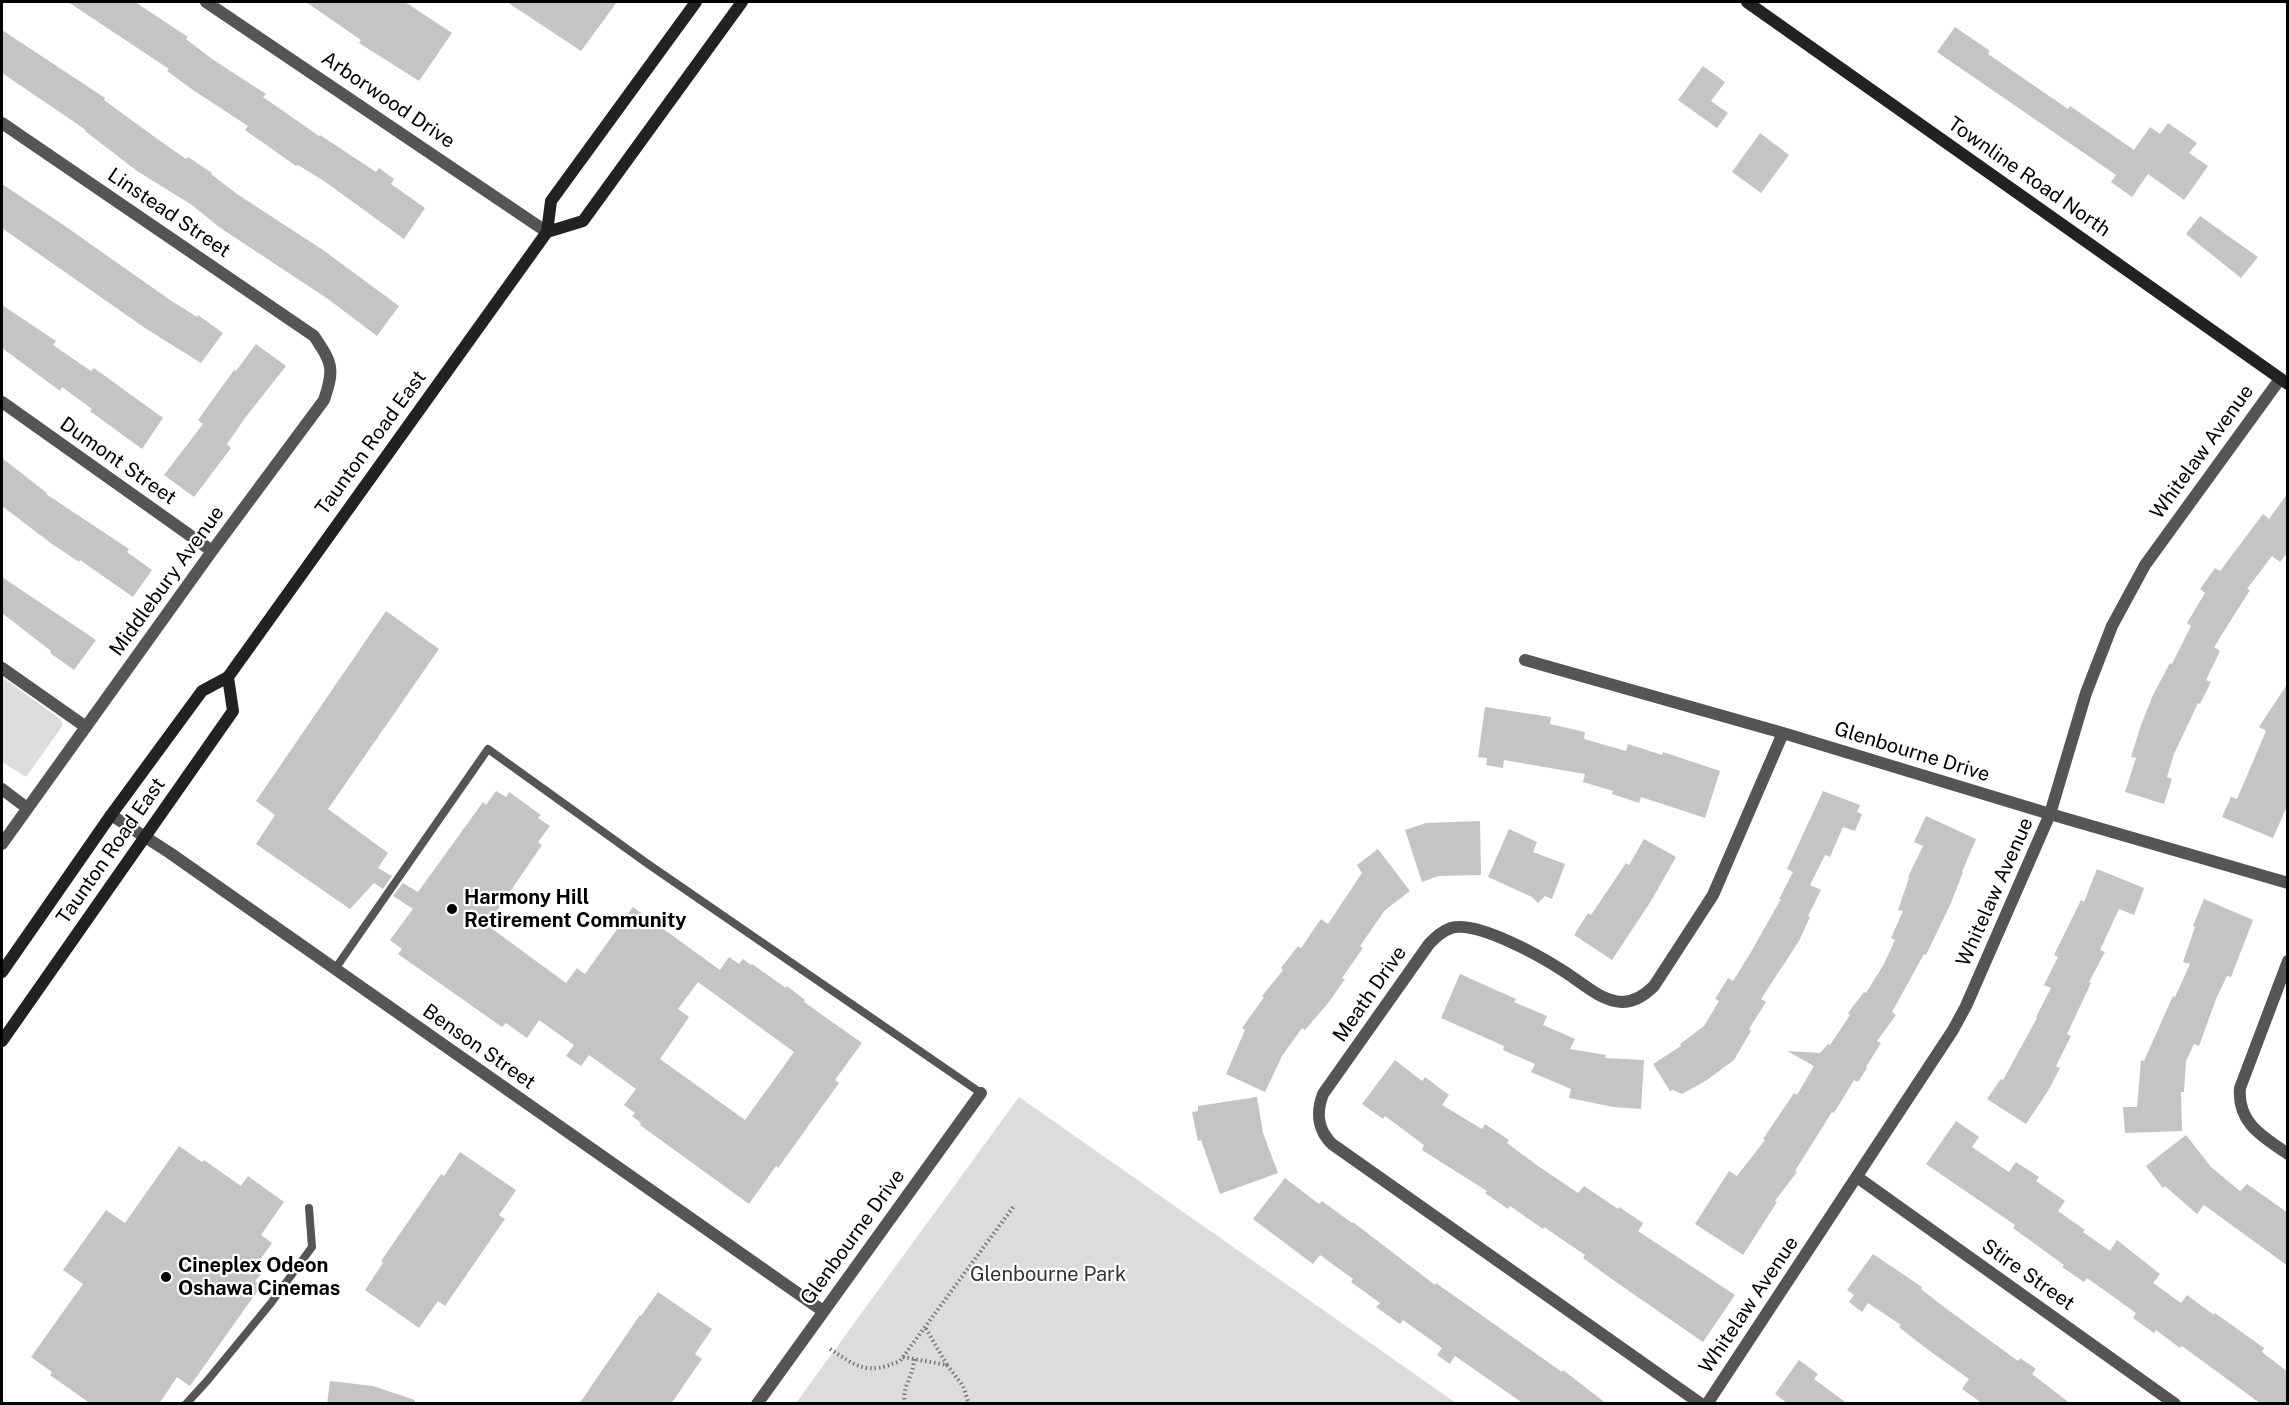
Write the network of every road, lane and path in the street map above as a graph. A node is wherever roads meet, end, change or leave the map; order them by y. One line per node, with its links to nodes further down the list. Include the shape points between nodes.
1 (206, 2): 6 (street, Arborwood Drive)
2 (696, 2): 6 (main road, via 550,201)
3 (742, 2): 6 (main road, via 584,221)
4 (1747, 2): 8 (main road, Townline Road North)
5 (2, 123): 7 (street, Linstead Street)
6 (547, 232): 13 (main road, Taunton Road East)
7 (314, 336): 10 (street, Middlebury Avenue, via 329,358 332,378 324,400)
8 (2284, 382): 18 (street, Whitelaw Avenue, via 2164,538 2127,597 2086,693)
9 (2, 402): 10 (street, Dumont Street)
10 (212, 551): 14 (street, Middlebury Avenue)
11 (1525, 660): 15 (street, Glenbourne Drive)
12 (2, 668): 14 (street)
13 (228, 677): 19 (main road, Taunton Road East, via 202,691); 20 (main road, Taunton Road East, via 234,711)
14 (86, 727): 17 (street, Middlebury Avenue)
15 (1783, 733): 18 (street, Glenbourne Drive); 43 (street, Meath Drive, via 1713,895 1648,993 1631,1001 1613,1000 1518,946 1469,926 1450,928 1422,954 1323,1094 1318,1114 1321,1130 1332,1144)
16 (2, 789): 17 (street)
17 (27, 808): 21 (street, Middlebury Avenue)
18 (2050, 814): 22 (street, Glenbourne Drive); 29 (street, Whitelaw Avenue, via 1966,1006)
19 (111, 815): 20 (street, Benson Street); 25 (main road, Taunton Road East)
20 (145, 837): 24 (street, Benson Street); 26 (main road, Taunton Road East)
21 (2, 844)
22 (2288, 883)
23 (2288, 962): 28 (street, via 2240,1097 2251,1126)
24 (335, 969): 27 (lane, via 488,748 648,864); 32 (street, Benson Street)
25 (2, 972)
26 (2, 1041)
27 (981, 1093): 32 (street, Glenbourne Drive)
28 (2288, 1154)
29 (1857, 1178): 44 (street, Whitelaw Avenue); 45 (street, Stire Street)
30 (1014, 1206): 33 (path)
31 (309, 1208): 39 (lane, via 312,1247 272,1303)
32 (823, 1311): 40 (street, Glenbourne Drive)
33 (925, 1327): 35 (path); 37 (path)
34 (830, 1349): 35 (path, via 855,1366 871,1370 885,1368)
35 (903, 1357): 36 (path)
36 (914, 1359): 37 (path); 41 (path, via 904,1393)
37 (947, 1365): 38 (path, via 963,1386)
38 (969, 1402): 42 (path)
39 (186, 1404)
40 (757, 1404)
41 (905, 1404)
42 (964, 1404)
43 (1701, 1404)
44 (1707, 1404)
45 (2175, 1404)

